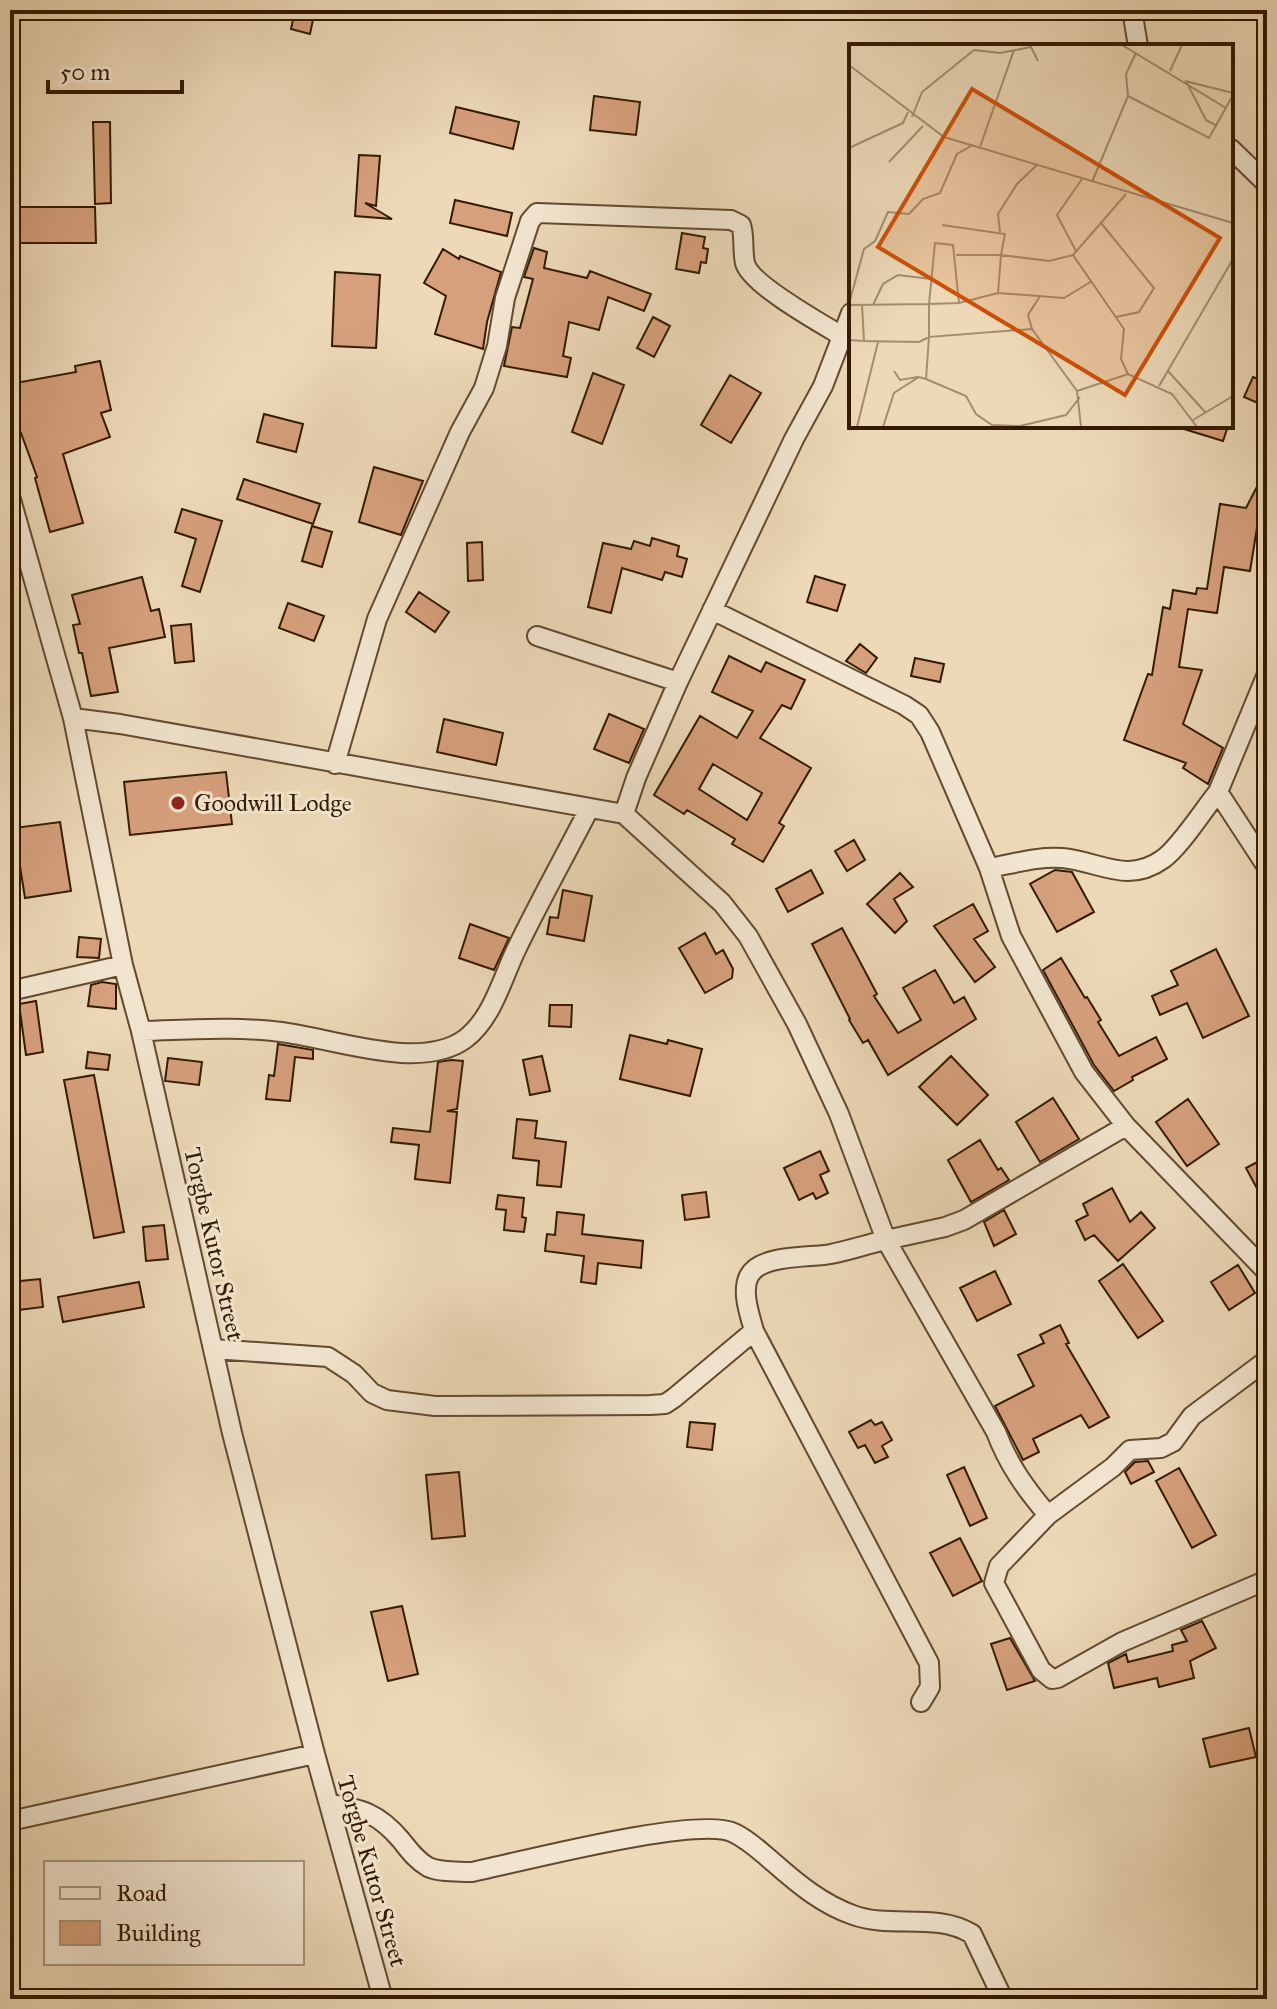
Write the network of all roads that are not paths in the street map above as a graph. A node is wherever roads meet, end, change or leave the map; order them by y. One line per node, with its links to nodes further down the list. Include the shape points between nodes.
1 (1132, 10): 2 (street)
2 (1138, 44)
3 (1233, 151): 4 (street)
4 (1267, 184)
5 (849, 318): 6 (street)
6 (842, 336): 8 (street, via 823,386); 13 (street, via 750,274 744,232 731,220 537,213 505,298 484,388 377,619)
7 (10, 496): 12 (street, Torgbe Kutor Street)
8 (712, 610): 11 (street); 18 (street, via 919,715)
9 (537, 636): 11 (street)
10 (1267, 674): 14 (street)
11 (678, 682): 16 (street)
12 (73, 718): 13 (street); 19 (street, Torgbe Kutor Street)
13 (335, 764): 15 (street)
14 (1218, 792): 17 (street); 18 (street, via 1165,858 1146,868 1124,872 1041,858)
15 (589, 809): 16 (street); 21 (street, via 483,1020 446,1049 386,1051 280,1032)
16 (624, 814): 23 (street, via 722,903 748,936 839,1114)
17 (1267, 867)
18 (989, 868): 22 (street, via 1011,936 1040,991 1084,1072)
19 (123, 965): 20 (street); 21 (street, Torgbe Kutor Street)
20 (10, 991)
21 (141, 1031): 26 (street, Torgbe Kutor Street)
22 (1126, 1126): 23 (street, via 964,1220); 24 (street)
23 (886, 1240): 25 (street, via 760,1265 749,1276 746,1296); 28 (street, via 996,1432 1004,1455)
24 (1267, 1272)
25 (754, 1331): 26 (street, via 674,1398 650,1405 406,1404 372,1393 328,1357); 30 (street, via 929,1663 930,1687)
26 (213, 1349): 31 (street, Torgbe Kutor Street)
27 (1267, 1360): 28 (street, via 1199,1410 1173,1442 1130,1450)
28 (1048, 1515): 29 (street, via 999,1566 994,1583 1041,1670 1052,1679 1122,1642)
29 (1267, 1580)
30 (921, 1702)
31 (315, 1754): 32 (street, Torgbe Kutor Street); 33 (street)
32 (329, 1804): 34 (street, Torgbe Kutor Street); 35 (street, via 363,1809 381,1819 416,1858 441,1871 472,1872 676,1830 733,1832 835,1908 866,1920 946,1924 972,1934)
33 (10, 1821)
34 (383, 1999)
35 (1003, 1999)

